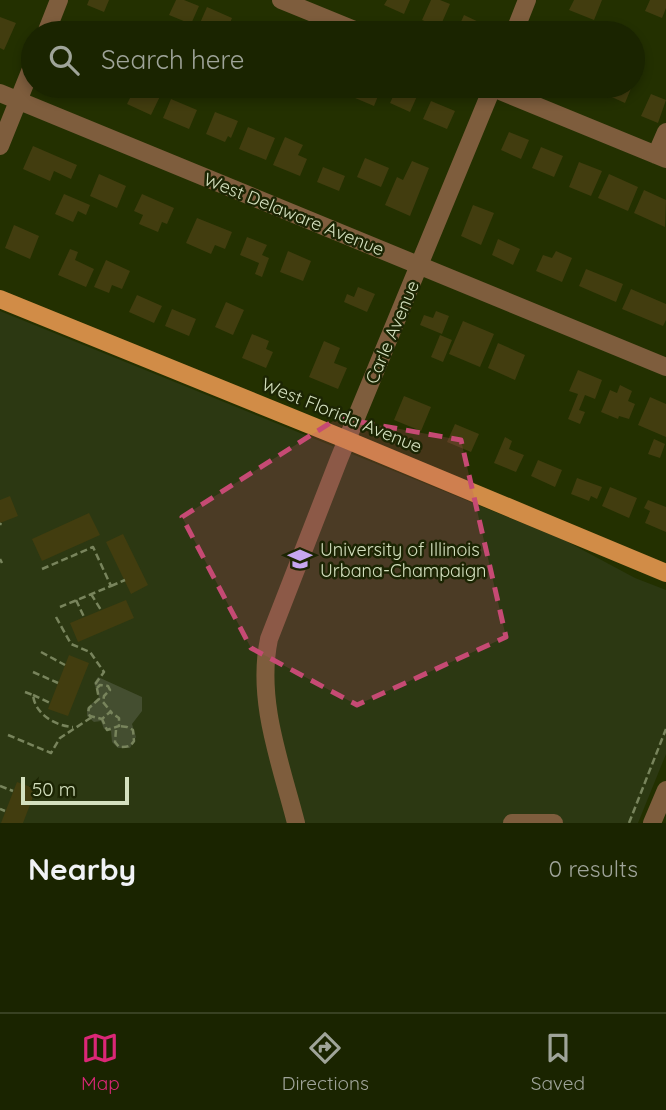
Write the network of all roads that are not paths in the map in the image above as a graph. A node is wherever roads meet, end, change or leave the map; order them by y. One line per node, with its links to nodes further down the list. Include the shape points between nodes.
1 (59, 0): 4 (street)
2 (281, 0): 5 (street)
3 (527, 0): 6 (street)
4 (51, 21)
5 (333, 21)
6 (519, 21)
7 (0, 93): 11 (street, West Delaware Avenue)
8 (21, 95): 11 (street)
9 (486, 98): 15 (street, Carle Avenue)
10 (520, 98): 14 (street)
11 (19, 100): 13 (street); 15 (street, West Delaware Avenue)
12 (666, 132): 14 (street)
13 (0, 146)
14 (661, 157)
15 (420, 266): 17 (street, West Delaware Avenue); 18 (street, Carle Avenue)
16 (0, 299): 18 (main road, West Florida Avenue)
17 (666, 367)
18 (348, 440): 19 (main road, West Florida Avenue); 21 (street, Carle Avenue, via 265,656 269,716)
19 (666, 573)
20 (666, 790): 24 (street)
21 (296, 823)
22 (512, 823): 23 (street)
23 (554, 823)
24 (652, 823)

